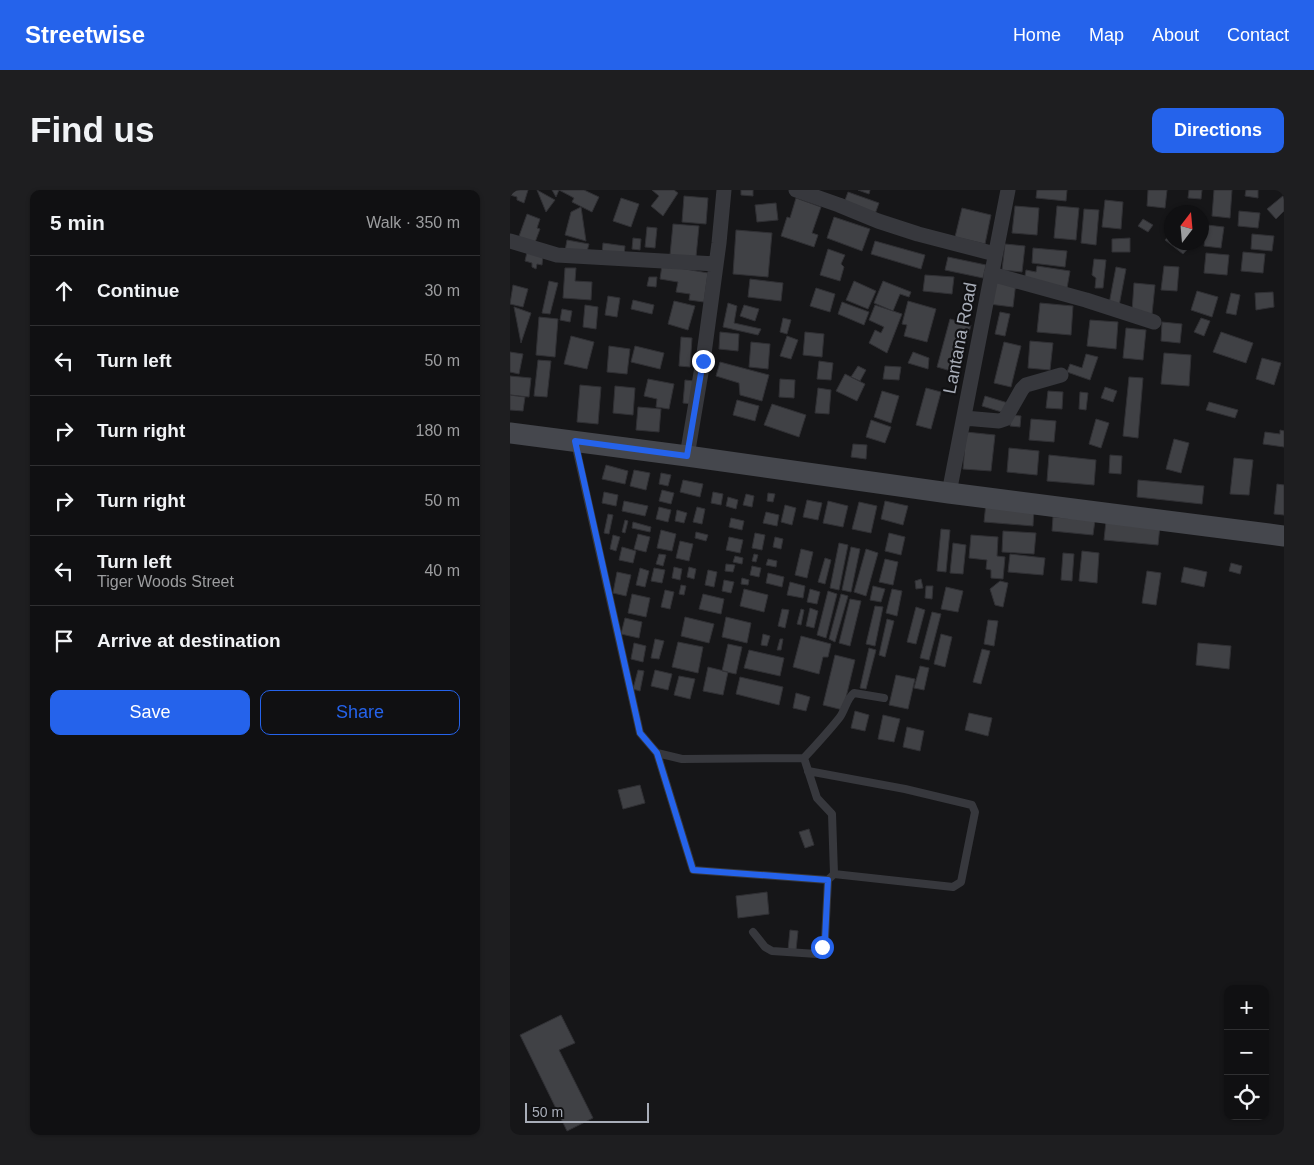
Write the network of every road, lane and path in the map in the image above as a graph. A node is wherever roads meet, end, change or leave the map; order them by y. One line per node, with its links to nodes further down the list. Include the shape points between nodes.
1 (724, 190): 6 (street)
2 (796, 190): 5 (street, via 918,234)
3 (1008, 190): 5 (street, Lantana Road)
4 (510, 241): 6 (street, via 557,255)
5 (995, 254): 7 (street, Lantana Road)
6 (716, 264): 13 (street)
7 (991, 274): 8 (street); 10 (street, Lantana Road)
8 (1154, 322)
9 (1061, 375): 10 (street, via 1026,385 1005,419)
10 (964, 418): 14 (street, Lantana Road)
11 (510, 433): 12 (street)
12 (575, 441): 13 (street); 17 (lane, via 640,733)
13 (687, 456): 14 (street)
14 (949, 492): 15 (street)
15 (1284, 536)
16 (884, 698): 18 (lane, via 851,695 840,718)
17 (657, 753): 18 (lane, via 682,759); 20 (lane, via 693,870)
18 (804, 758): 19 (lane)
19 (808, 771): 20 (lane, via 817,798 832,814); 20 (lane, via 972,805 975,812 961,882 953,887)
20 (831, 877): 21 (lane, via 825,939 817,954 772,951)
21 (753, 932)

